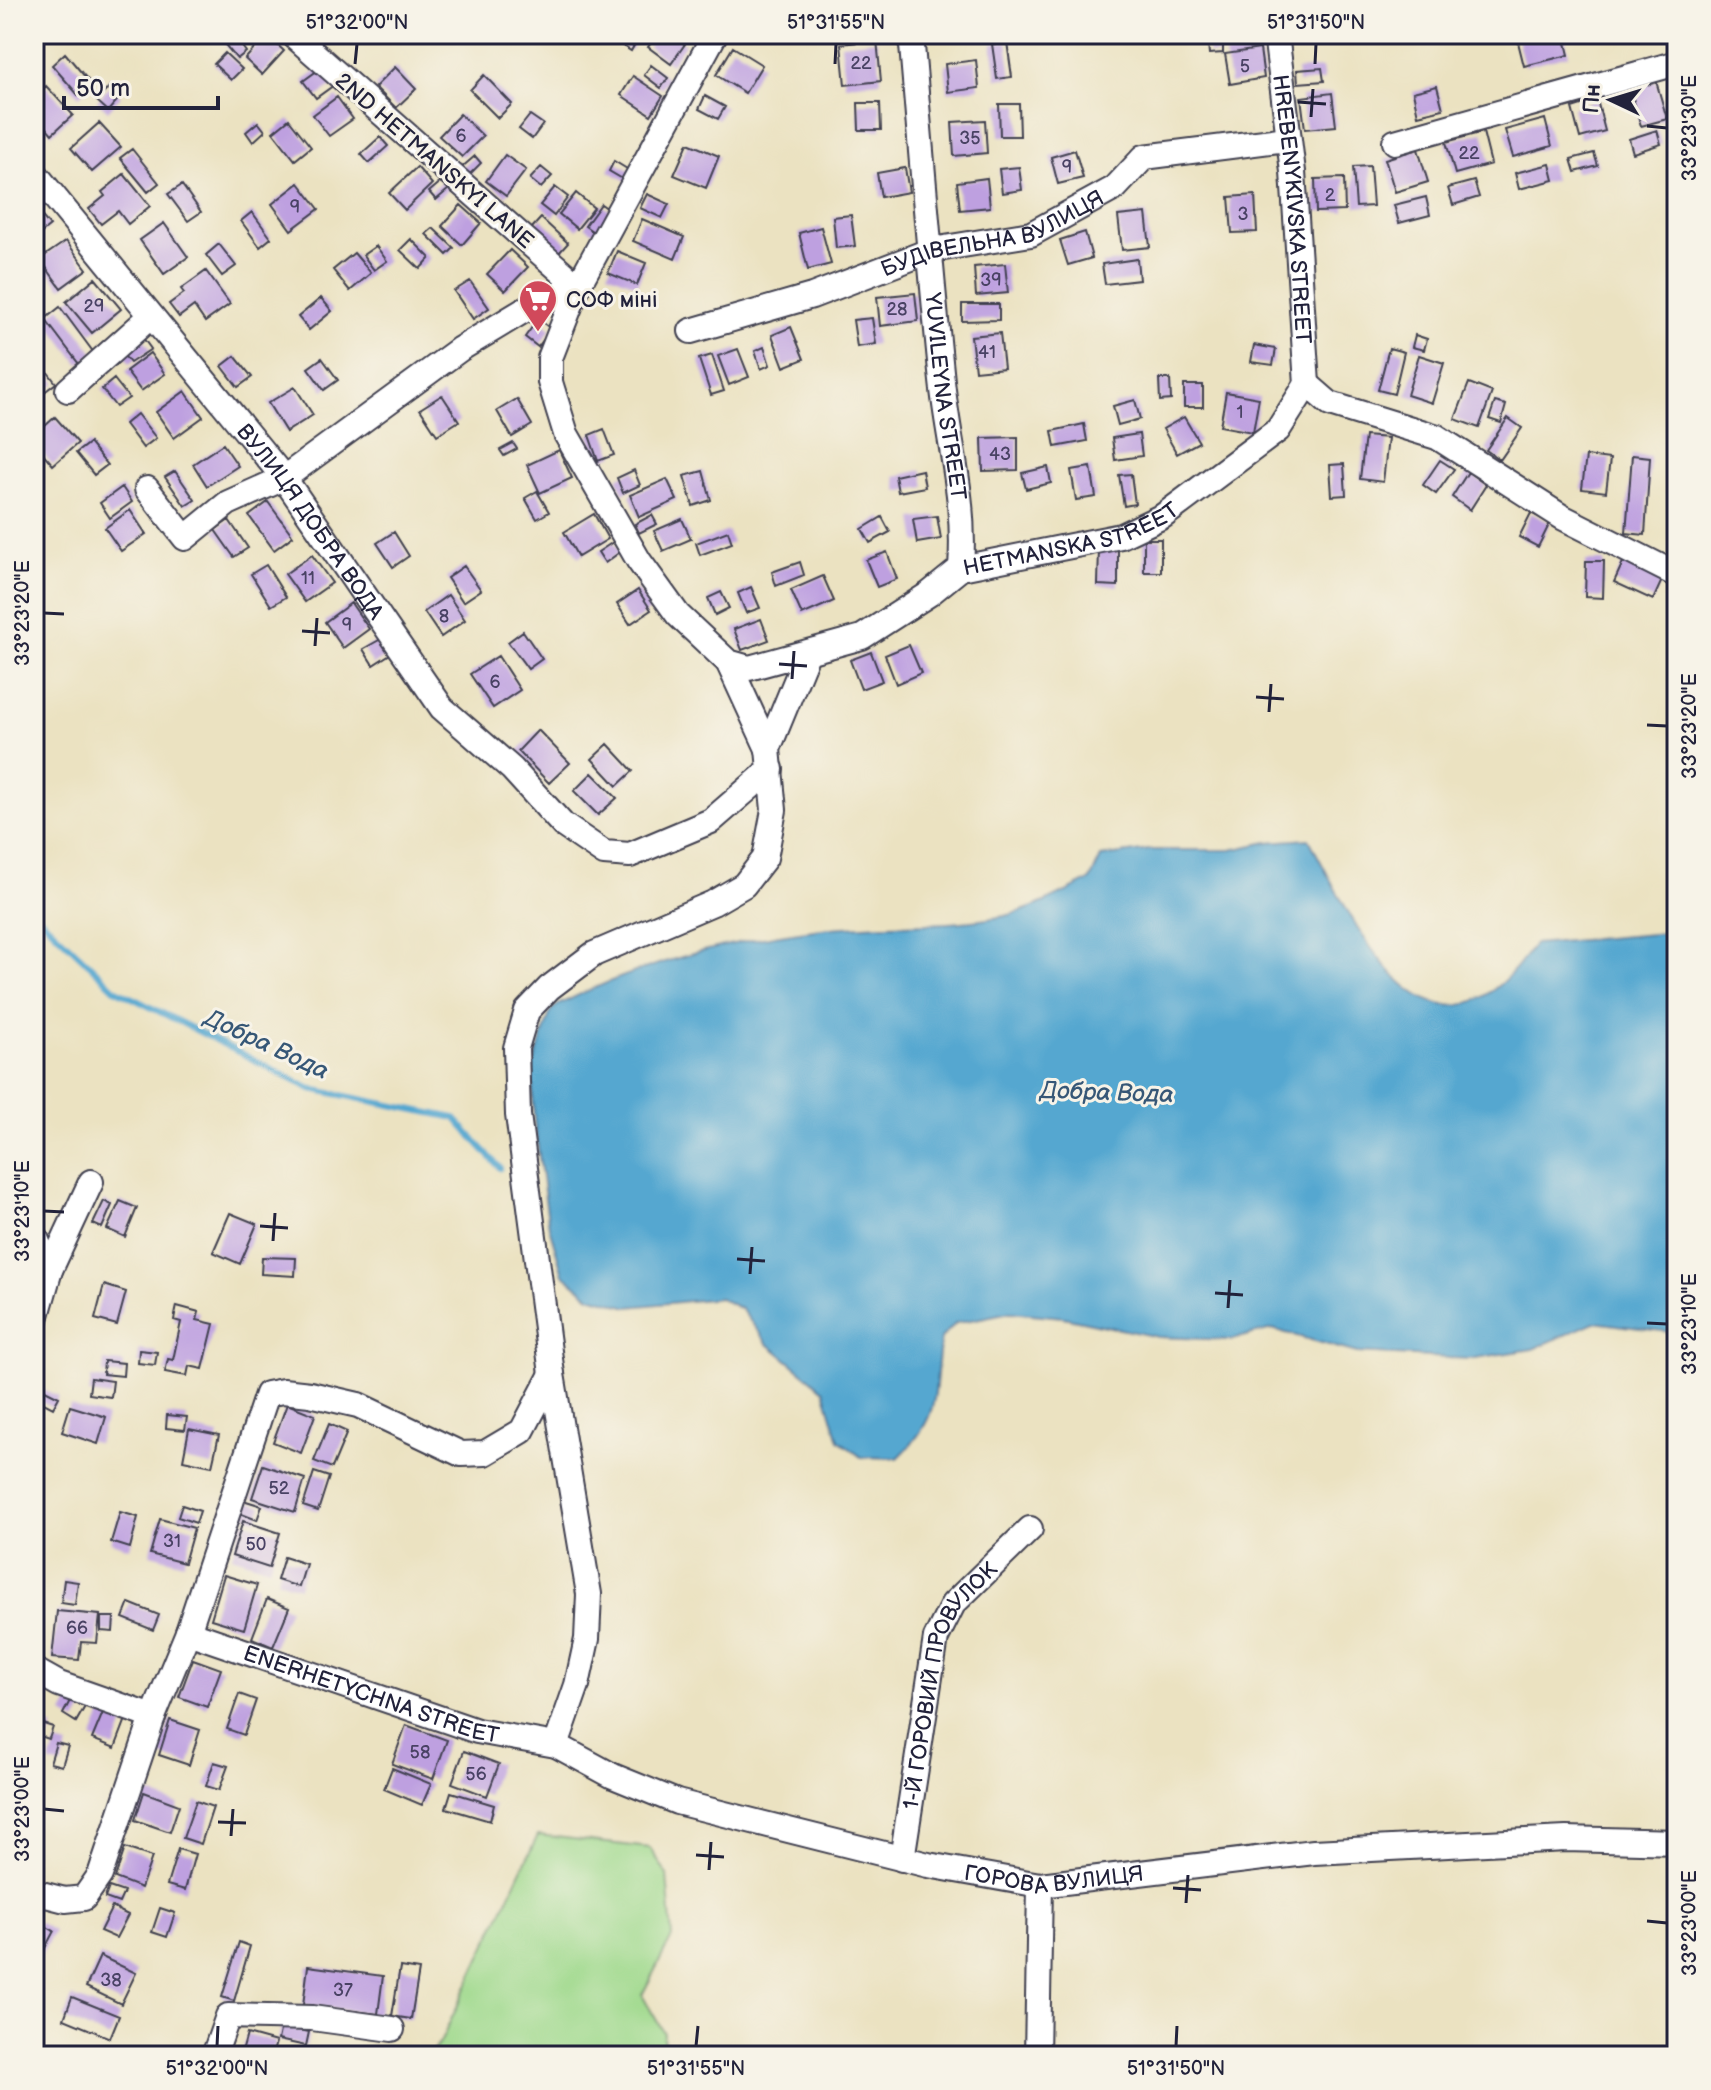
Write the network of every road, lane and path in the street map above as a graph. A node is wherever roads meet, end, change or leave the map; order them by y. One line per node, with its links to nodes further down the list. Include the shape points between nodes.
1 (292, 34): 10 (street, 2ND HETMANSKYI LANE)
2 (715, 34): 10 (street)
3 (911, 34): 9 (street, YUVILEYNA STREET)
4 (1276, 34): 6 (street, HREBENYKIVSKA STREET)
5 (1677, 63): 7 (street)
6 (1287, 139): 9 (street, БУДІВЕЛЬНА ВУЛИЦЯ, via 1144,157 1115,188 1031,234); 13 (street, HREBENYKIVSKA STREET)
7 (1395, 142)
8 (34, 172): 11 (street, ВУЛИЦЯ ДОБРА ВОДА)
9 (932, 250): 12 (street, БУДІВЕЛЬНА ВУЛИЦЯ, via 812,296); 17 (street, YUVILEYNA STREET, via 942,383 959,474)
10 (578, 286): 15 (street, via 460,349); 20 (street, via 550,358 550,382 566,434 655,583 678,615)
11 (151, 316): 14 (street); 15 (street, ВУЛИЦЯ ДОБРА ВОДА)
12 (691, 331)
13 (1307, 384): 17 (street, HETMANSKA STREET, via 1278,430 1163,516 1121,536); 18 (street, via 1330,404 1437,437 1562,517)
14 (68, 390)
15 (284, 478): 16 (street, via 228,503 185,538); 21 (street, ВУЛИЦЯ ДОБРА ВОДА, via 442,708 512,769 563,825 604,853 630,855 711,821)
16 (147, 489)
17 (961, 568): 19 (street, HETMANSKA STREET, via 862,637)
18 (1677, 575)
19 (807, 654): 20 (street, HETMANSKA STREET, via 749,668); 21 (street)
20 (728, 662): 21 (street)
21 (770, 759): 26 (street, via 774,810 765,858 744,885 594,954 527,1011 516,1048 518,1115)
22 (91, 1182): 24 (street)
23 (34, 1234): 24 (street)
24 (50, 1270): 25 (street)
25 (34, 1326)
26 (552, 1374): 28 (street, via 522,1431 485,1453 461,1454 358,1405 310,1394 267,1394); 31 (street, via 589,1594 577,1685)
27 (1030, 1529): 34 (street, 1-Й ГОРОВИЙ ПРОВУЛОК, via 953,1604 936,1638)
28 (188, 1632): 30 (street); 31 (street, ENERHETYCHNA STREET, via 477,1731)
29 (34, 1670): 30 (street)
30 (153, 1717): 36 (street, via 100,1875 84,1898 65,1900)
31 (556, 1745): 32 (street, ENERHETYCHNA STREET)
32 (677, 1802): 34 (street, ГОРОВА ВУЛИЦЯ)
33 (1677, 1842): 35 (street, ГОРОВА ВУЛИЦЯ, via 1566,1839 1314,1852)
34 (902, 1859): 35 (street, ГОРОВА ВУЛИЦЯ)
35 (1040, 1885): 39 (street)
36 (34, 1892)
37 (392, 2029): 38 (street, via 312,2018 228,2016)
38 (214, 2056)
39 (1037, 2056)

